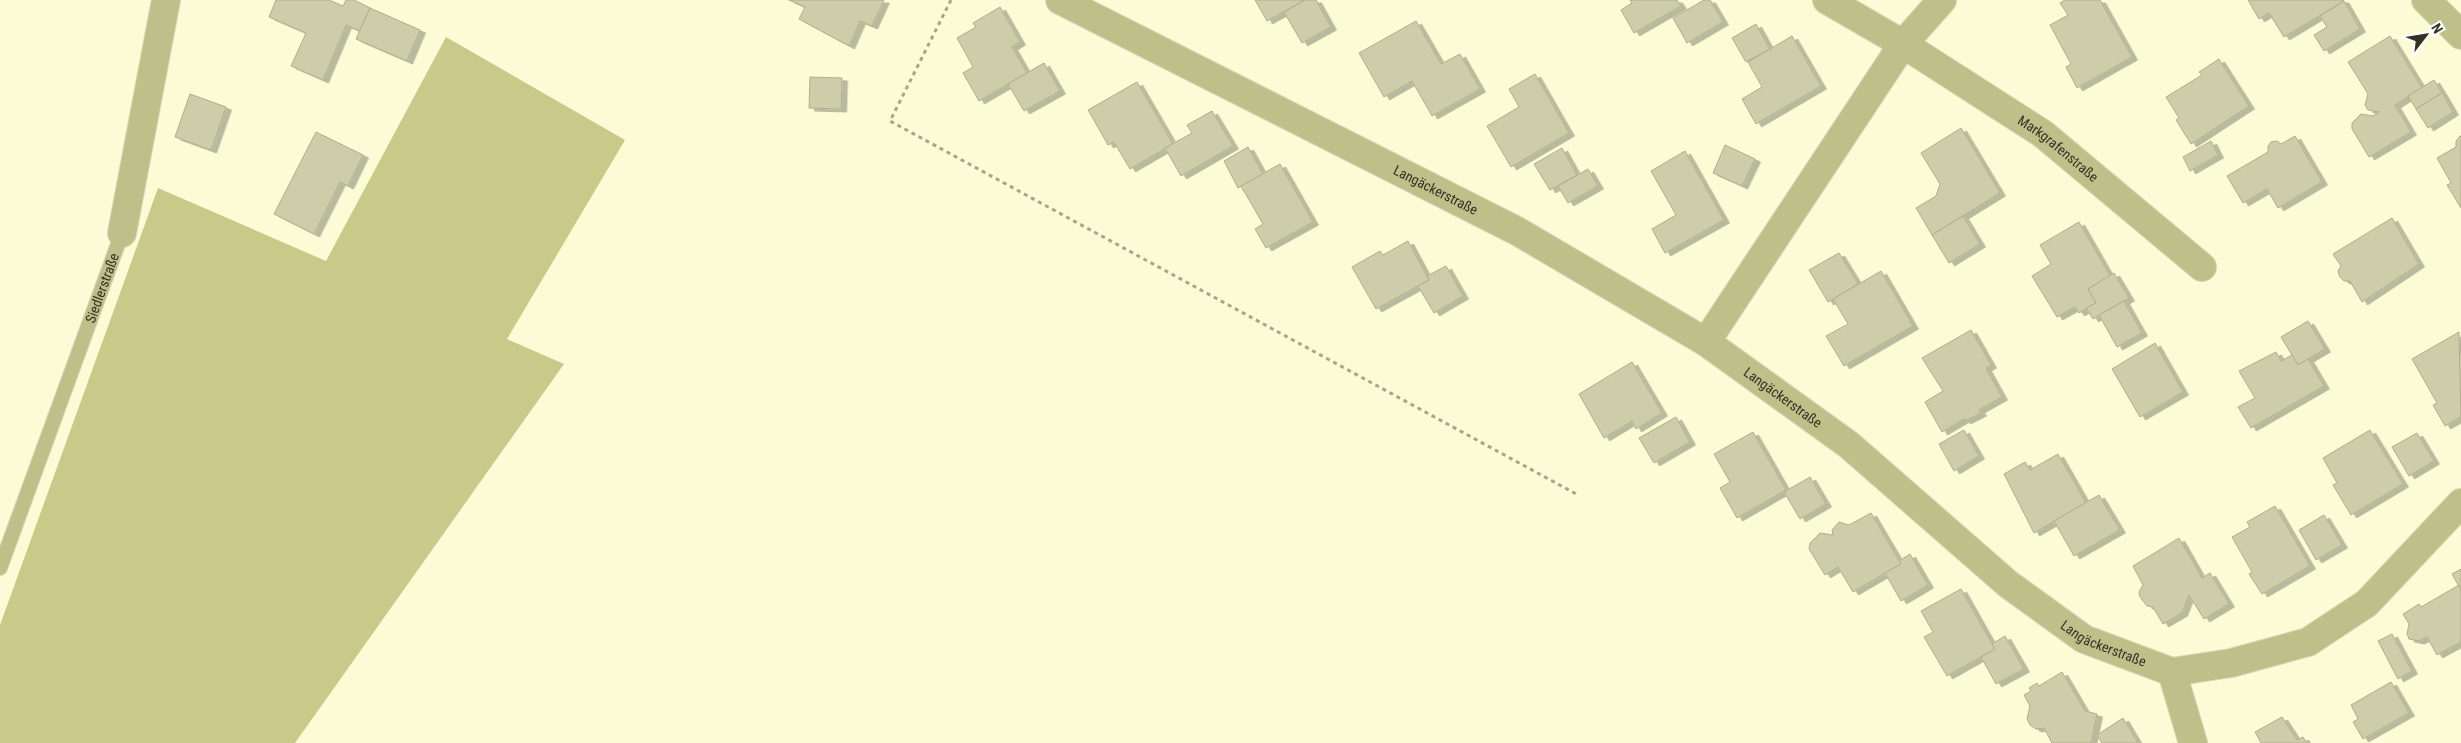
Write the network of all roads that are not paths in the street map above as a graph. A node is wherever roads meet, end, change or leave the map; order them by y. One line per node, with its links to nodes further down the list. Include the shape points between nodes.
1 (166, 0): 8 (street, Siedlerstraße)
2 (1060, 0): 10 (street, Langäckerstraße, via 1517,231)
3 (1828, 0): 7 (street, Markgrafenstraße)
4 (1942, 0): 7 (street)
5 (2426, 0): 6 (street)
6 (2461, 35)
7 (1903, 44): 9 (street, Markgrafenstraße, via 2043,134); 10 (street)
8 (122, 234): 12 (lane, Siedlerstraße)
9 (2202, 267)
10 (1706, 342): 13 (street, Langäckerstraße, via 1849,445 2008,584 2084,639)
11 (2461, 503): 13 (street, Langäckerstraße, via 2367,603 2308,642 2231,663)
12 (0, 568)
13 (2172, 672): 14 (street)
14 (2193, 743)

